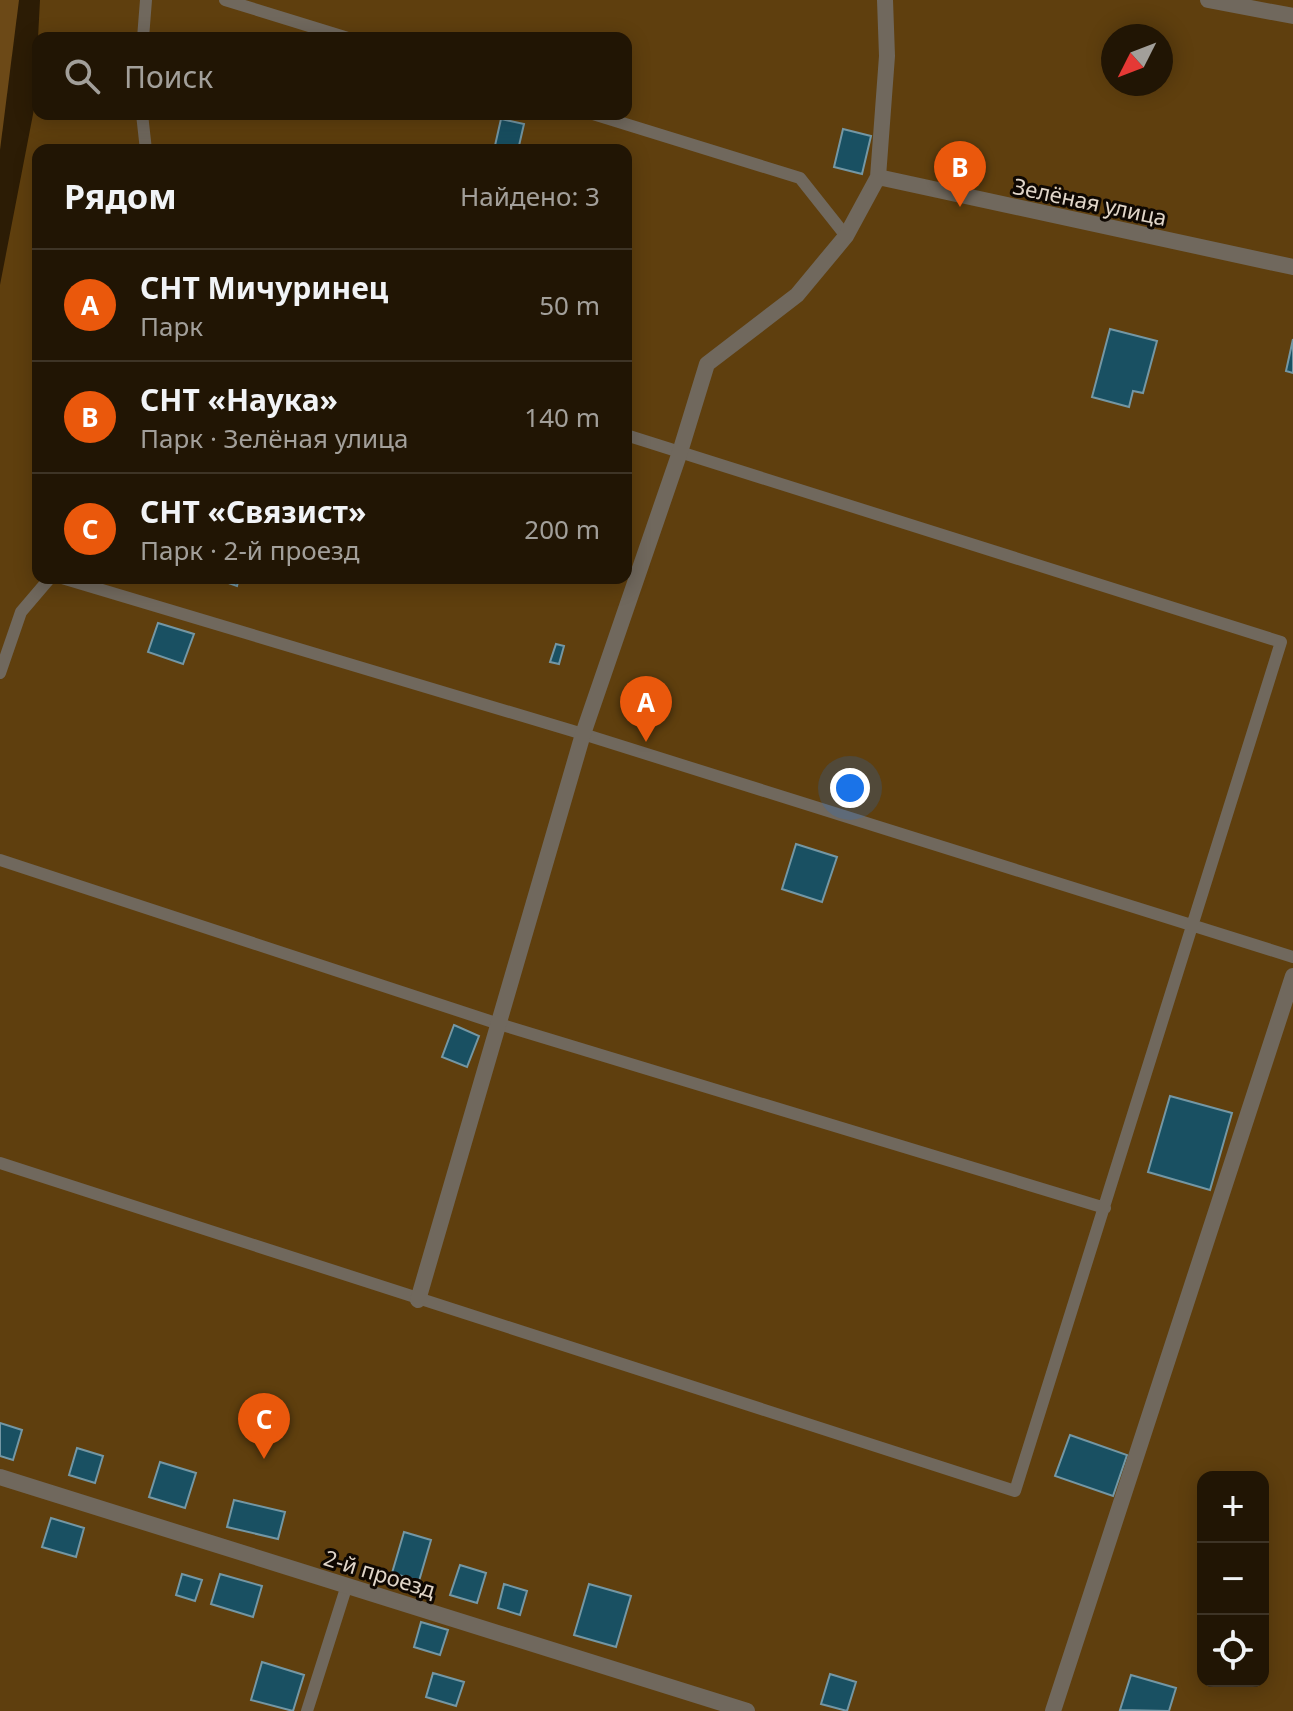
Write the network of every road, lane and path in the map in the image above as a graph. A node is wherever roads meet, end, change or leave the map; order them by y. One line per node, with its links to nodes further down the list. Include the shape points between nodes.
1 (146, 0): 6 (lane)
2 (225, 0): 7 (lane)
3 (885, 0): 11 (street, via 887,56)
4 (1208, 0): 5 (street)
5 (1293, 16)
6 (143, 32)
7 (329, 32)
8 (143, 120): 10 (lane)
9 (612, 120): 12 (lane, via 800,178)
10 (145, 144)
11 (878, 177): 12 (street); 13 (street, Зелёная улица)
12 (846, 236): 15 (street, via 797,295 707,364)
13 (1293, 267)
14 (632, 437): 15 (lane)
15 (680, 452): 19 (street); 21 (lane, via 1281,642)
16 (45, 584): 18 (lane, via 21,612)
17 (82, 584): 19 (lane)
18 (0, 673)
19 (583, 734): 21 (lane); 24 (street)
20 (0, 860): 24 (lane)
21 (1193, 925): 22 (lane); 26 (lane)
22 (1293, 957)
23 (1293, 976): 32 (street)
24 (499, 1024): 26 (lane); 27 (street)
25 (0, 1163): 27 (lane)
26 (1105, 1208): 27 (lane, via 1015,1491)
27 (418, 1300)
28 (0, 1477): 29 (street, 2-й проезд)
29 (347, 1585): 30 (lane); 31 (street, 2-й проезд)
30 (307, 1711)
31 (747, 1711)
32 (1053, 1711)

